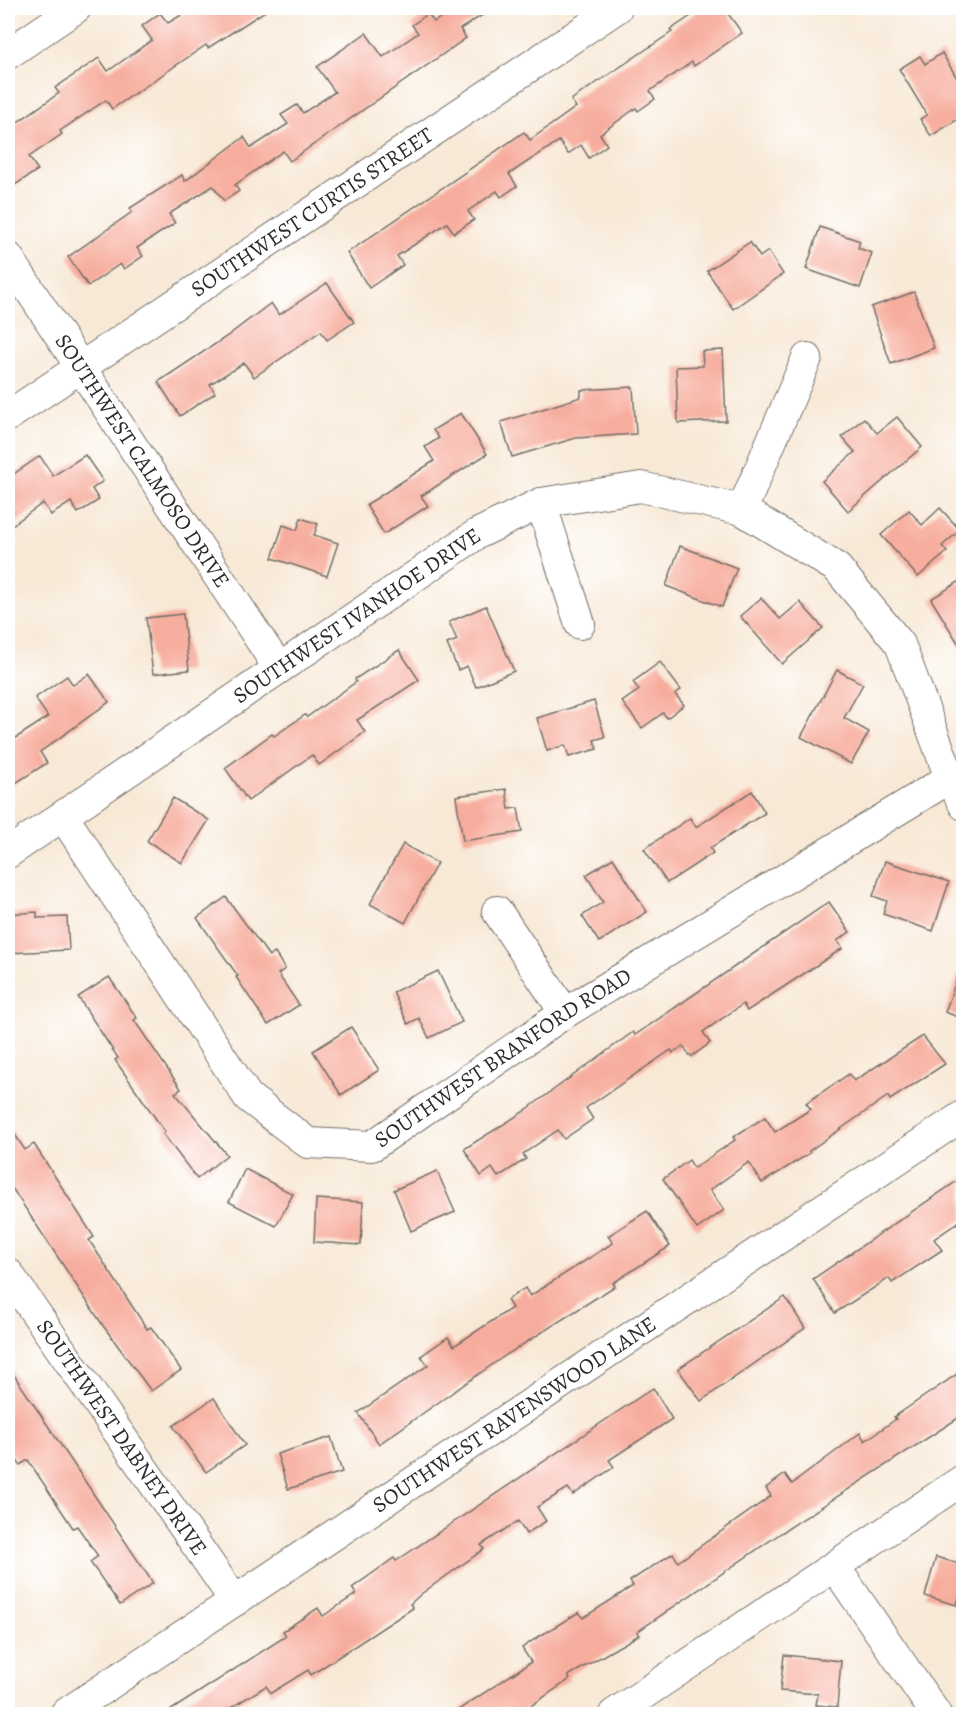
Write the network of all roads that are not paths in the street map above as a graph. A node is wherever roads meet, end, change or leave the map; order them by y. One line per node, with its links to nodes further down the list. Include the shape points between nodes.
1 (76, 8): 3 (street)
2 (617, 8): 6 (street, SOUTHWEST CURTIS STREET)
3 (8, 54)
4 (8, 257): 6 (street, SOUTHWEST CALMOSO DRIVE)
5 (807, 358): 9 (street)
6 (79, 367): 7 (street, SOUTHWEST CURTIS STREET); 11 (street, SOUTHWEST CALMOSO DRIVE)
7 (8, 416)
8 (541, 503): 9 (street, SOUTHWEST IVANHOE DRIVE, via 641,487); 10 (street); 11 (street, SOUTHWEST IVANHOE DRIVE, via 477,534)
9 (742, 510): 12 (street, SOUTHWEST IVANHOE DRIVE, via 837,568 900,644)
10 (579, 624)
11 (278, 667): 14 (street, SOUTHWEST IVANHOE DRIVE)
12 (950, 778): 13 (street, SOUTHWEST IVANHOE DRIVE); 17 (street, SOUTHWEST BRANFORD ROAD)
13 (963, 805)
14 (63, 816): 15 (street, SOUTHWEST IVANHOE DRIVE); 17 (street, SOUTHWEST BRANFORD ROAD, via 248,1097 308,1143 372,1146)
15 (8, 853)
16 (497, 911): 17 (street)
17 (565, 1013)
18 (963, 1115): 22 (street, SOUTHWEST RAVENSWOOD LANE)
19 (8, 1273): 22 (street, SOUTHWEST DABNEY DRIVE)
20 (963, 1479): 21 (street)
21 (835, 1567): 24 (street); 25 (street)
22 (235, 1601): 23 (street, SOUTHWEST RAVENSWOOD LANE)
23 (65, 1714)
24 (614, 1714)
25 (936, 1714)

